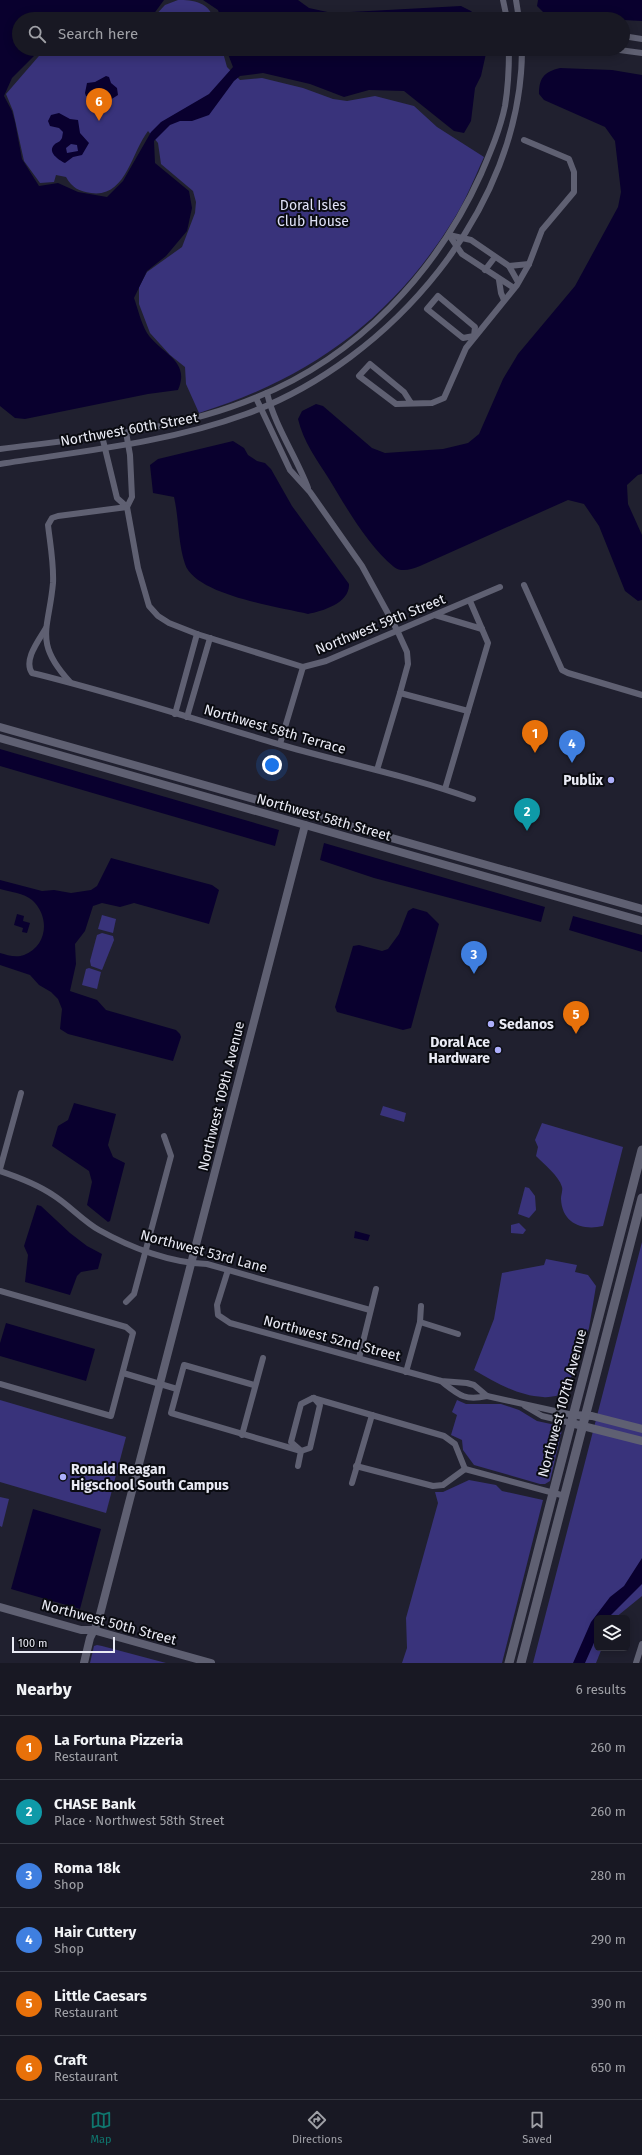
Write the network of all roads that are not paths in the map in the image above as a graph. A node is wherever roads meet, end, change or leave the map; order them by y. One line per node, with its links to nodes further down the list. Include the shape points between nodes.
1 (503, 0): 3 (street)
2 (516, 0): 4 (street)
3 (506, 12)
4 (518, 12)
5 (630, 37): 6 (street)
6 (642, 39)
7 (630, 51): 8 (street)
8 (642, 53)
9 (510, 56): 12 (street, Northwest 60th Street, via 507,93 496,136 474,189)
10 (522, 56): 13 (street, Northwest 60th Street, via 520,92 508,145 487,193)
11 (524, 140): 16 (street, via 569,159 575,182 574,192 542,230)
12 (449, 235): 13 (street); 14 (street); 24 (street, Northwest 60th Street, via 417,278 382,314 316,368)
13 (462, 238): 14 (street, Northwest 60th Street); 15 (street, via 471,240)
14 (455, 247): 18 (street); 27 (street, Northwest 60th Street, via 409,306 374,339 328,374)
15 (495, 257): 17 (street); 18 (street)
16 (529, 264): 17 (street); 20 (street)
17 (509, 266): 20 (street)
18 (485, 270): 19 (street)
19 (499, 280): 21 (street); 22 (street)
20 (518, 282): 21 (street)
21 (514, 288): 22 (street)
22 (504, 300): 23 (street)
23 (474, 336): 23 (street, via 475,327 438,296 427,309 463,338); 26 (street, via 461,357 444,398 432,403)
24 (267, 393): 25 (street, Northwest 60th Street); 27 (street)
25 (256, 398): 28 (street); 29 (street, Northwest 60th Street, via 191,419)
26 (411, 403): 26 (street, via 404,392 370,364 359,376 393,403)
27 (270, 405): 28 (street, Northwest 60th Street); 35 (street)
28 (261, 408): 31 (street, Northwest 60th Street, via 190,432); 35 (street, via 290,470)
29 (126, 432): 30 (street, Northwest 60th Street); 31 (street)
30 (102, 436): 32 (street); 33 (street, Northwest 60th Street)
31 (128, 443): 32 (street, Northwest 60th Street); 36 (street, via 132,497)
32 (104, 447): 34 (street, Northwest 60th Street); 36 (street, via 117,498)
33 (0, 450)
34 (0, 464)
35 (310, 492): 43 (street, via 362,566)
36 (127, 507): 41 (street, via 52,518 48,525 53,581); 44 (street, Northwest 59th Street, via 138,568 149,606 169,623)
37 (524, 585): 49 (street, via 562,670)
38 (500, 587): 39 (street, Northwest 59th Street)
39 (470, 601): 40 (street, Northwest 59th Street); 42 (street)
40 (435, 614): 42 (street); 43 (street, Northwest 59th Street)
41 (46, 628): 47 (street, via 50,656); 47 (street, Northwest 58th Terrace, via 29,660 28,667 32,673)
42 (482, 629): 50 (street, via 488,643)
43 (397, 630): 46 (street, Northwest 59th Street, via 326,661); 48 (street, via 407,652 408,664)
44 (198, 634): 45 (street, Northwest 59th Street); 51 (street)
45 (210, 638): 46 (street, Northwest 59th Street); 52 (street)
46 (303, 667): 55 (street)
47 (70, 682): 51 (street, Northwest 58th Terrace)
48 (400, 693): 50 (street); 56 (street)
49 (642, 695)
50 (468, 711): 57 (street)
51 (175, 714): 52 (street, Northwest 58th Terrace)
52 (187, 717): 55 (street, Northwest 58th Terrace)
53 (0, 727): 59 (street, Northwest 58th Street)
54 (0, 738): 60 (street, Northwest 58th Street)
55 (280, 744): 56 (street, Northwest 58th Terrace)
56 (377, 770): 57 (street, Northwest 58th Terrace)
57 (445, 789): 58 (street, Northwest 58th Terrace)
58 (473, 799)
59 (307, 815): 60 (street, Northwest 109th Avenue); 61 (street, Northwest 58th Street)
60 (305, 825): 62 (street, Northwest 58th Street); 69 (street, Northwest 109th Avenue)
61 (642, 909)
62 (642, 921)
63 (21, 1093): 66 (street)
64 (164, 1136): 68 (street, via 171,1156)
65 (642, 1150): 93 (main road, Northwest 107th Avenue)
66 (0, 1170): 68 (street, Northwest 53rd Lane, via 51,1194 98,1230)
67 (642, 1198): 92 (main road, Northwest 107th Avenue)
68 (146, 1251): 69 (street, Northwest 53rd Lane); 73 (street, via 134,1294)
69 (191, 1263): 70 (street, Northwest 53rd Lane); 85 (street, Northwest 109th Avenue)
70 (228, 1270): 75 (street, Northwest 53rd Lane); 79 (street, Northwest 52nd Street, via 217,1305 218,1314 230,1323)
71 (376, 1289): 75 (street)
72 (0, 1291): 81 (street, via 126,1327 133,1333)
73 (126, 1302)
74 (421, 1306): 76 (street)
75 (370, 1310): 79 (street)
76 (420, 1322): 77 (street); 80 (street)
77 (458, 1334)
78 (263, 1358): 86 (street)
79 (359, 1358): 80 (street, Northwest 52nd Street)
80 (406, 1372): 82 (street, Northwest 52nd Street)
81 (123, 1373): 84 (street, via 111,1416); 85 (street)
82 (441, 1381): 83 (street, Northwest 52nd Street); 88 (street, Northwest 52nd Street)
83 (462, 1382): 88 (street); 89 (street, Northwest 52nd Street, via 474,1385)
84 (0, 1384)
85 (160, 1384): 87 (street); 106 (street, Northwest 109th Avenue, via 98,1622)
86 (254, 1385): 87 (street, via 184,1365); 96 (street)
87 (177, 1389): 96 (street, via 170,1413)
88 (458, 1394): 89 (street, Northwest 52nd Street, via 468,1399)
89 (488, 1396): 93 (street, Northwest 52nd Street, via 524,1405 542,1416)
90 (313, 1398): 91 (street); 98 (street, via 320,1405 310,1448); 98 (street, via 301,1404 291,1442)
91 (372, 1415): 100 (street); 101 (street, via 444,1436 455,1444)
92 (585, 1416): 93 (street, Northwest 52nd Street); 94 (main road, Northwest 107th Avenue); 95 (street, Northwest 52nd Street)
93 (572, 1419): 94 (street, Northwest 52nd Street); 103 (main road, Northwest 107th Avenue)
94 (583, 1426): 97 (street, Northwest 52nd Street); 104 (main road, Northwest 107th Avenue)
95 (642, 1429)
96 (242, 1434): 98 (street)
97 (642, 1441)
98 (301, 1451): 99 (street)
99 (298, 1466)
100 (356, 1466): 101 (street, via 433,1486 443,1485); 102 (street)
101 (465, 1469): 103 (street)
102 (352, 1483)
103 (553, 1493): 104 (street); 110 (main road, Northwest 107th Avenue)
104 (565, 1496): 111 (main road, Northwest 107th Avenue)
105 (0, 1607): 106 (street, Northwest 50th Street, via 81,1630)
106 (93, 1630): 108 (street, Northwest 109th Avenue); 109 (street, Northwest 50th Street)
107 (642, 1644): 112 (street)
108 (84, 1663)
109 (211, 1663)
110 (509, 1663)
111 (522, 1663)
112 (636, 1663)

